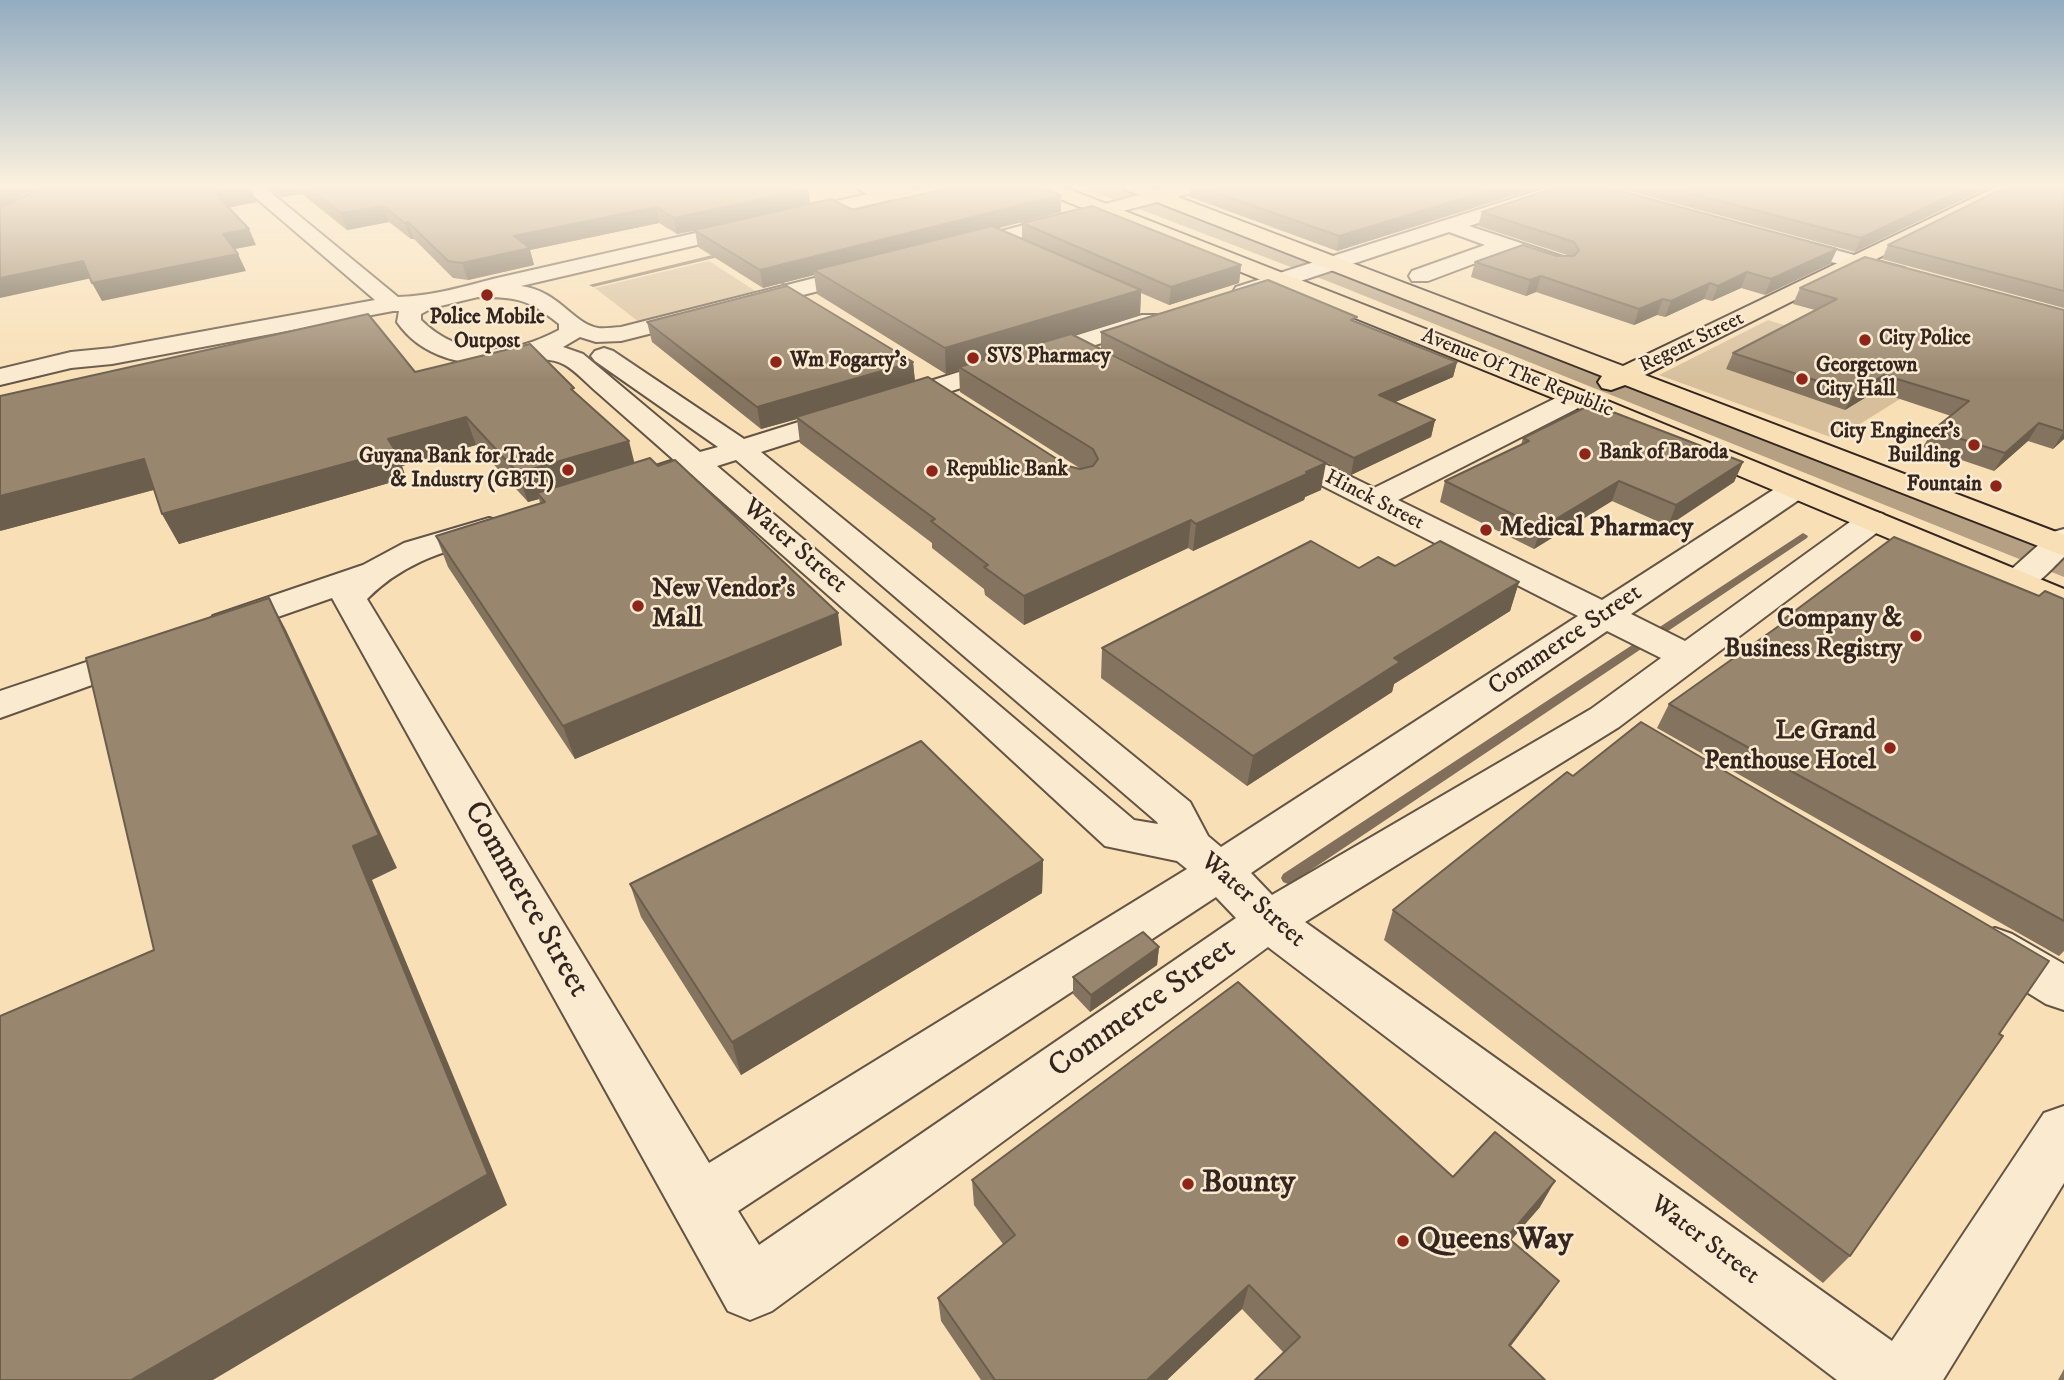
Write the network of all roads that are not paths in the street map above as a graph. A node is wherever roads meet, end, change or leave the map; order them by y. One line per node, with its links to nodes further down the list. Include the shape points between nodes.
1 (328, 250): 27 (street)
2 (651, 250): 22 (street)
3 (679, 250): 24 (street, via 596,272 566,283)
4 (1021, 250): 14 (street)
5 (1219, 250): 21 (main road, Avenue Of The Republic)
6 (1286, 250): 18 (main road, Avenue Of The Republic)
7 (1377, 250): 18 (street)
8 (1487, 250): 19 (street)
9 (1522, 250): 16 (street)
10 (1811, 250): 15 (street)
11 (1883, 250): 15 (main road, Regent Street)
12 (1908, 250): 13 (street)
13 (1918, 253)
14 (1031, 255)
15 (1856, 263): 20 (street); 35 (main road, Regent Street)
16 (1561, 264)
17 (892, 265): 23 (street)
18 (1327, 267): 21 (street); 35 (main road, Avenue Of The Republic)
19 (1420, 276)
20 (1910, 277)
21 (1291, 278): 25 (street); 37 (main road, Avenue Of The Republic)
22 (478, 290): 24 (street, via 512,291); 26 (street)
23 (791, 291): 29 (street); 30 (street, via 621,334)
24 (543, 300): 30 (street, Water Street)
25 (1217, 300)
26 (424, 303): 27 (street); 32 (street, via 410,311 409,322 439,348 474,356)
27 (393, 304): 34 (street, via 71,360)
28 (1140, 304): 31 (street, via 1171,313)
29 (814, 306)
30 (572, 330): 32 (street, via 547,346); 40 (street, Water Street)
31 (1071, 345): 33 (street); 36 (street)
32 (526, 352): 41 (street, Water Street, via 574,359)
33 (1107, 364)
34 (0, 377)
35 (1620, 378): 37 (main road, Regent Street); 47 (main road, Avenue Of The Republic)
36 (931, 382): 38 (street); 40 (street)
37 (1582, 395): 42 (main road, Avenue Of The Republic); 44 (street, Regent Street)
38 (967, 411)
39 (1251, 439): 44 (street, Hinck Street)
40 (740, 449): 41 (street); 52 (street, Water Street)
41 (698, 463): 43 (street); 53 (street, Water Street)
42 (1795, 489): 46 (main road, Avenue Of The Republic); 50 (street, Commerce Street)
43 (608, 491)
44 (1372, 501): 50 (street, Hinck Street)
45 (518, 519): 48 (street, via 416,550)
46 (1872, 521): 47 (main road, Avenue Of The Republic); 51 (street, Commerce Street)
47 (2048, 556): 49 (main road, Avenue Of The Republic)
48 (363, 584): 54 (street, via 182,640); 60 (street, Commerce Street)
49 (2064, 602)
50 (1604, 616): 51 (street, Hinck Street); 55 (street, Commerce Street)
51 (1688, 657): 56 (street, Commerce Street, via 1622,729)
52 (1007, 674): 53 (street); 55 (street, Water Street)
53 (962, 692): 55 (street, Water Street, via 1121,834)
54 (0, 705)
55 (1195, 844): 56 (street, Water Street); 60 (street, Commerce Street)
56 (1268, 921): 60 (street, Commerce Street, via 750,1289); 61 (street, Water Street)
57 (1958, 926): 58 (street)
58 (2064, 989)
59 (2064, 1132): 62 (street)
60 (700, 1202)
61 (1891, 1380)
62 (1905, 1380)

